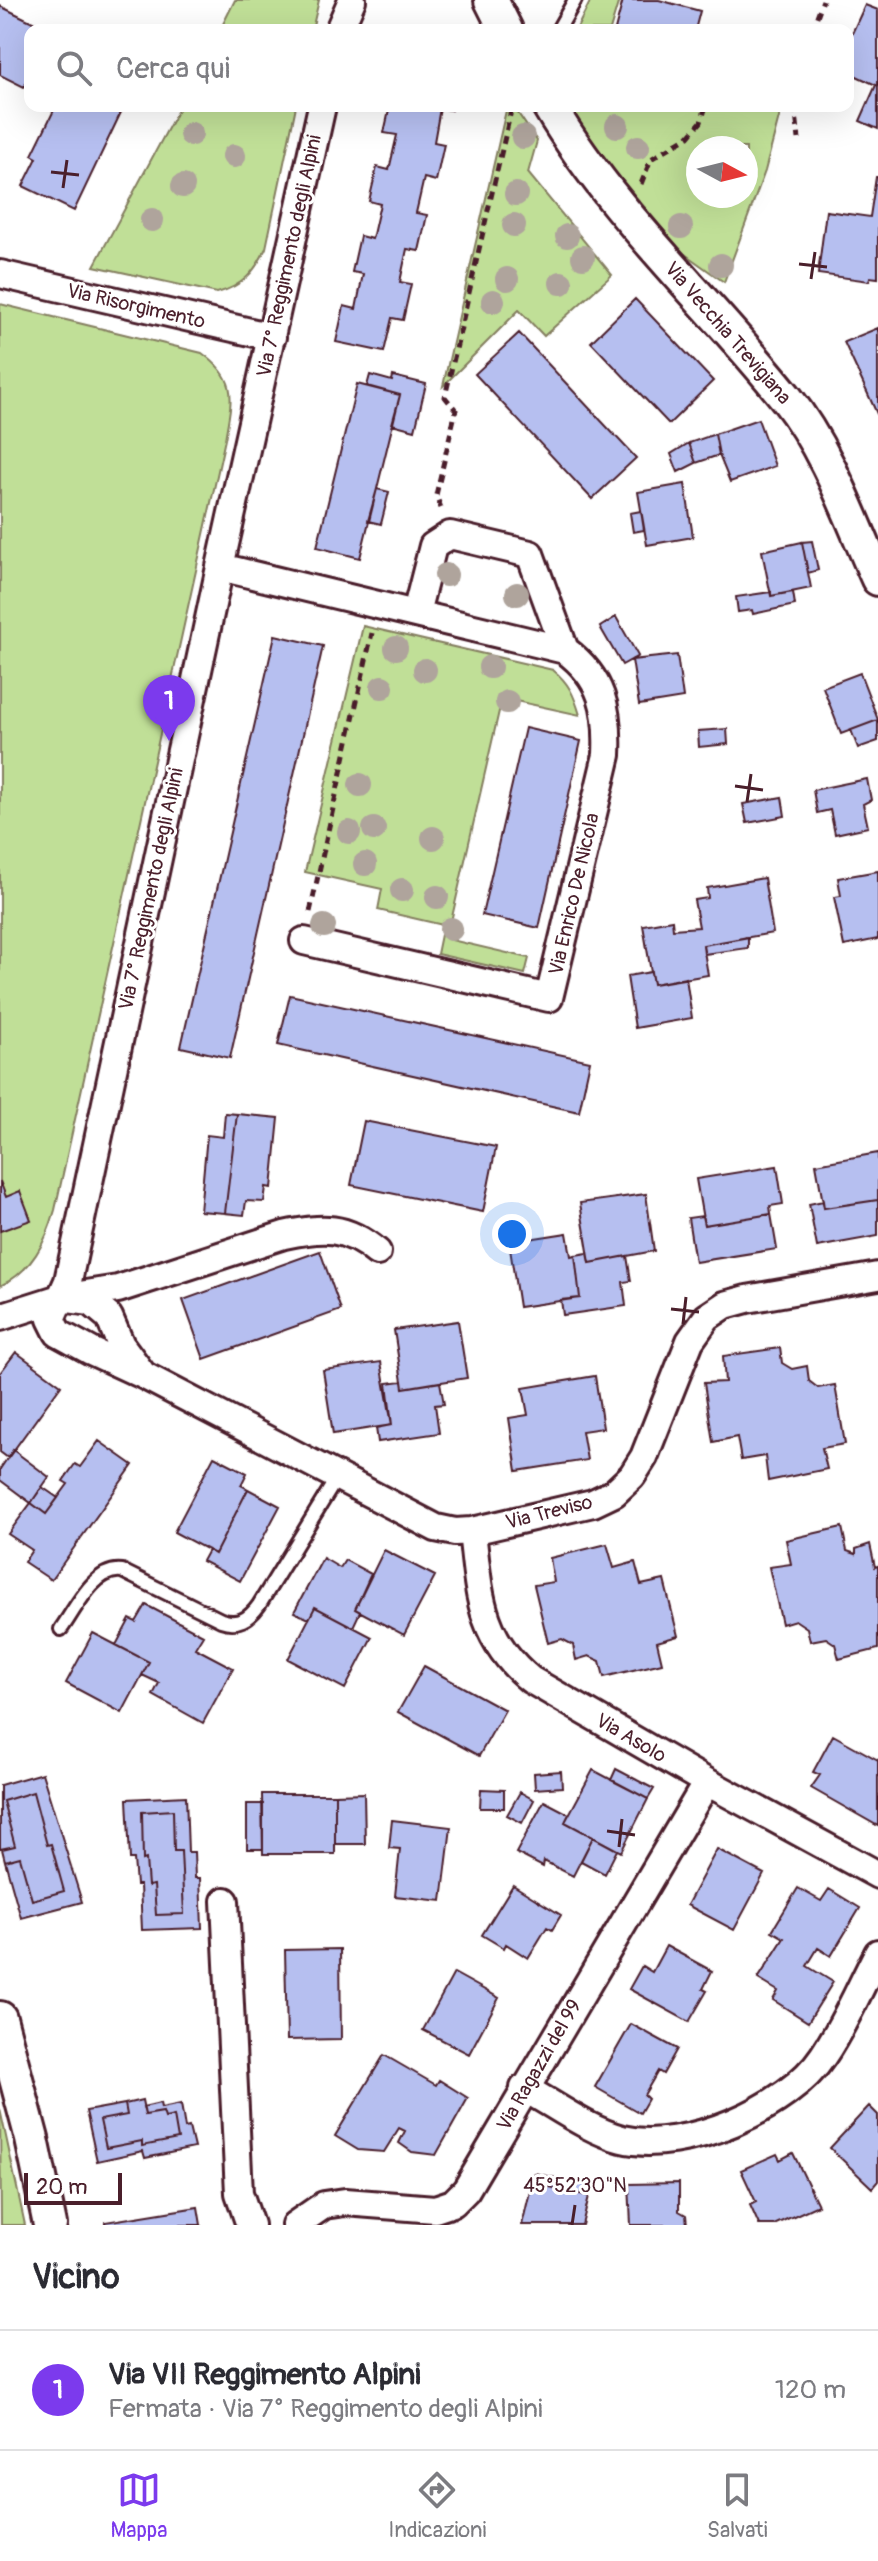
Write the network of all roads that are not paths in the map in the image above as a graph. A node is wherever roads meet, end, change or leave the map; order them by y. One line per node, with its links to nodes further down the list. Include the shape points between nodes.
1 (344, 0): 5 (street)
2 (352, 0): 6 (street)
3 (491, 0): 7 (street)
4 (575, 0): 8 (lane)
5 (340, 24)
6 (342, 24)
7 (503, 24)
8 (561, 24)
9 (321, 112): 12 (street, Via 7° Reggimento degli Alpini)
10 (553, 112): 14 (street, Via Vecchia Trevigiana, via 604,189 788,401 815,444)
11 (0, 274): 12 (street, Via Risorgimento)
12 (272, 337): 13 (street, Via 7° Reggimento degli Alpini)
13 (220, 567): 15 (street); 20 (street, Via 7° Reggimento degli Alpini, via 68,1281)
14 (878, 579)
15 (416, 613): 16 (street); 16 (street, Via Enrico De Nicola, via 433,546 450,535 530,554)
16 (565, 650): 17 (street, Via Enrico De Nicola, via 581,662 604,699 607,755 549,998)
17 (304, 941)
18 (377, 1252): 20 (street, via 361,1238 335,1229 310,1230)
19 (878, 1276): 24 (street, Via Treviso, via 725,1305 707,1317 690,1341 644,1457 614,1493 593,1503)
20 (56, 1309): 21 (street, via 26,1309); 22 (street, Via Treviso, via 58,1333); 22 (street, Via Treviso, via 91,1302 109,1317)
21 (0, 1317)
22 (143, 1375): 23 (street, Via Treviso)
23 (338, 1476): 24 (street, Via Treviso, via 436,1528); 25 (lane, via 246,1620 221,1620 115,1570 99,1578)
24 (472, 1531): 26 (street, Via Asolo, via 485,1616 512,1665)
25 (61, 1629)
26 (707, 1782): 27 (street, Via Asolo); 31 (street, Via Ragazzi del 99)
27 (878, 1875)
28 (225, 1901): 33 (street, via 239,2193)
29 (878, 1953): 31 (street, via 823,2056 805,2079 763,2107 716,2128 642,2143 619,2138)
30 (0, 2018): 32 (street)
31 (524, 2088): 34 (street, Via Ragazzi del 99, via 476,2174 453,2203 435,2209 345,2202 324,2205)
32 (50, 2225)
33 (250, 2225)
34 (295, 2225)

